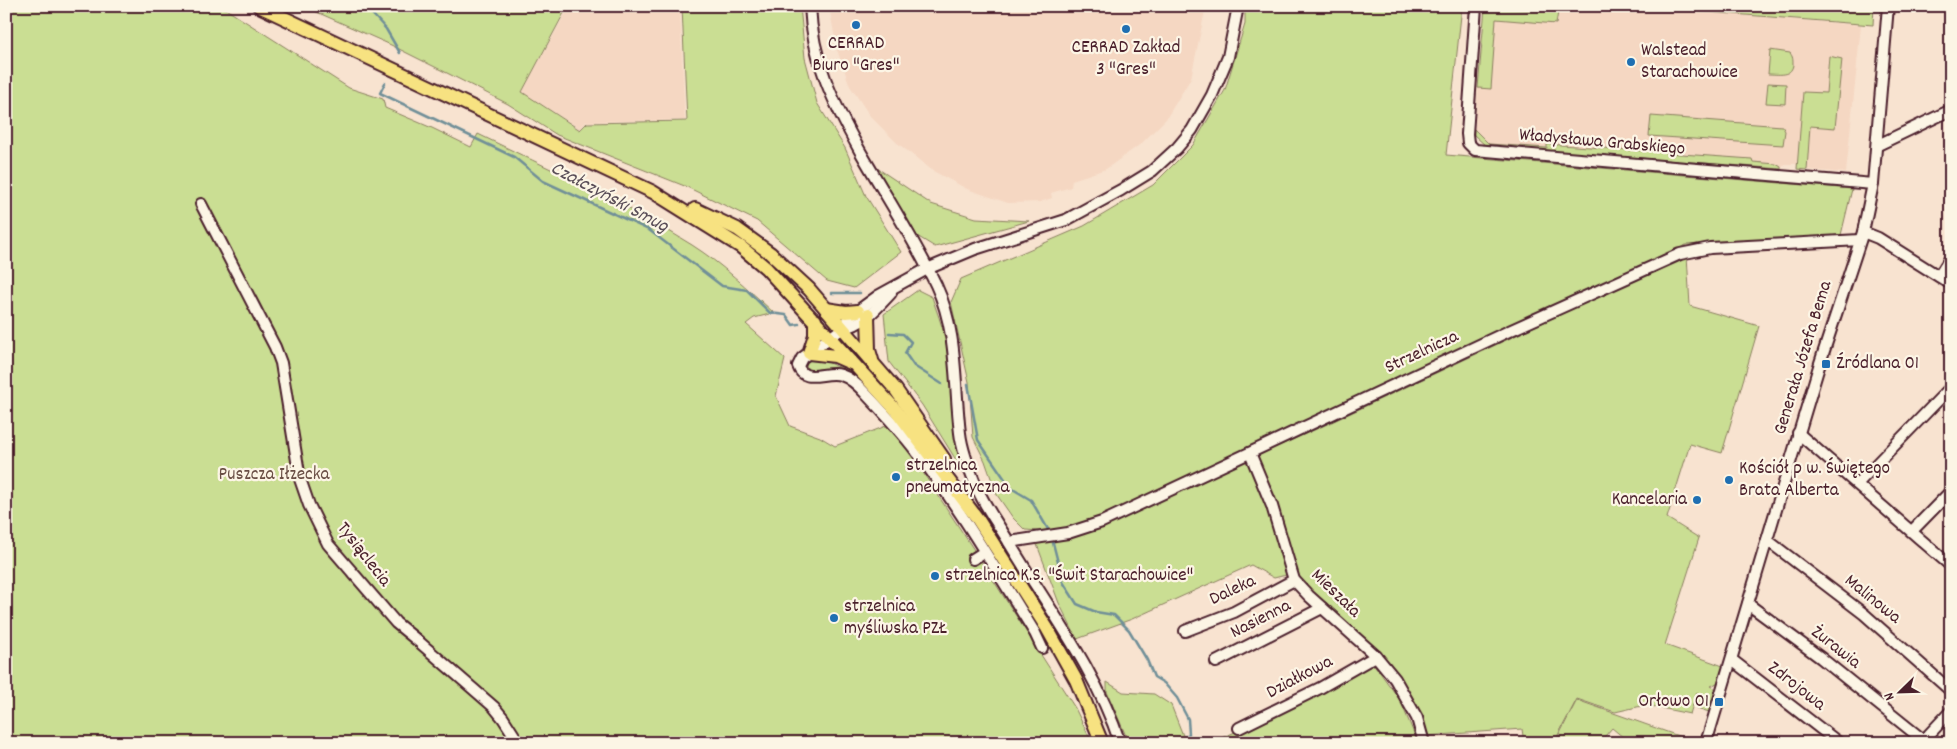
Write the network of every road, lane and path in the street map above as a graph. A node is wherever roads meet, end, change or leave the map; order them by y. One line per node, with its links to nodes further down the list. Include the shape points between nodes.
1 (260, 6): 9 (main road)
2 (810, 6): 13 (street, via 814,43 828,90)
3 (1238, 6): 13 (street, via 1228,57 1212,95 1192,130 1159,165 1137,181 1066,220 975,249)
4 (1476, 6): 8 (street, Władysława Grabskiego, via 1466,134 1468,143 1475,150)
5 (1888, 6): 7 (street, Generała Józefa Bema)
6 (1951, 110): 7 (street)
7 (1878, 145): 8 (street, Generała Józefa Bema)
8 (1873, 184): 11 (street, Generała Józefa Bema)
9 (659, 195): 16 (main road, via 737,229 790,270); 18 (main road, via 741,246)
10 (201, 204): 49 (street, Tysiąclecia, via 276,347 300,479 328,544 396,623 494,707)
11 (1862, 236): 14 (street, Strzelnicza, via 1878,238); 25 (street, Generała Józefa Bema); 26 (street, Strzelnicza, via 1710,248 1680,254)
12 (1951, 258): 14 (street)
13 (927, 269): 17 (street, via 878,296); 32 (street, via 950,326 960,436 970,470 988,509)
14 (1939, 276): 15 (street, Strzelnicza)
15 (1951, 284)
16 (826, 309): 17 (main road); 19 (main road)
17 (863, 313): 19 (street, via 848,318); 22 (main road)
18 (814, 320): 20 (main road); 21 (main road, via 815,335)
19 (843, 328): 20 (street); 22 (main road)
20 (830, 337): 21 (street); 23 (main road)
21 (809, 353): 23 (main road, via 835,356); 33 (street, via 798,366 803,374 811,377 825,373 840,375 864,391 936,478)
22 (872, 360): 29 (main road, via 923,428)
23 (858, 366): 29 (main road, via 908,425)
24 (1951, 387): 27 (street)
25 (1798, 433): 27 (street); 31 (street, Generała Józefa Bema)
26 (1250, 453): 32 (street, Strzelnicza, via 1102,522 1080,530); 36 (street, Mieszała, via 1272,506)
27 (1857, 484): 30 (street)
28 (1951, 491): 30 (street)
29 (977, 518): 50 (main road, via 1076,680)
30 (1912, 531): 35 (street)
31 (1767, 540): 37 (street, Generała Józefa Bema); 44 (street, Malinowa, via 1864,614)
32 (1009, 542): 51 (street, via 1096,684)
33 (984, 552): 34 (street); 40 (street)
34 (973, 559)
35 (1951, 566)
36 (1294, 580): 38 (street, Mieszała); 39 (street, Daleka, via 1234,612)
37 (1748, 604): 42 (street, Generała Józefa Bema); 47 (street, Żurawia, via 1821,658)
38 (1322, 608): 41 (street, Mieszała); 43 (street, Nasienna)
39 (1185, 631)
40 (1042, 648)
41 (1376, 656): 46 (street, Działkowa); 52 (street, Mieszała, via 1410,705)
42 (1732, 660): 48 (street, Zdrojowa); 53 (street, Generała Józefa Bema)
43 (1216, 662)
44 (1951, 691)
45 (1951, 711): 47 (street)
46 (1238, 728)
47 (1922, 741)
48 (1835, 742)
49 (520, 743)
50 (1102, 743)
51 (1120, 743)
52 (1424, 743)
53 (1706, 743)

